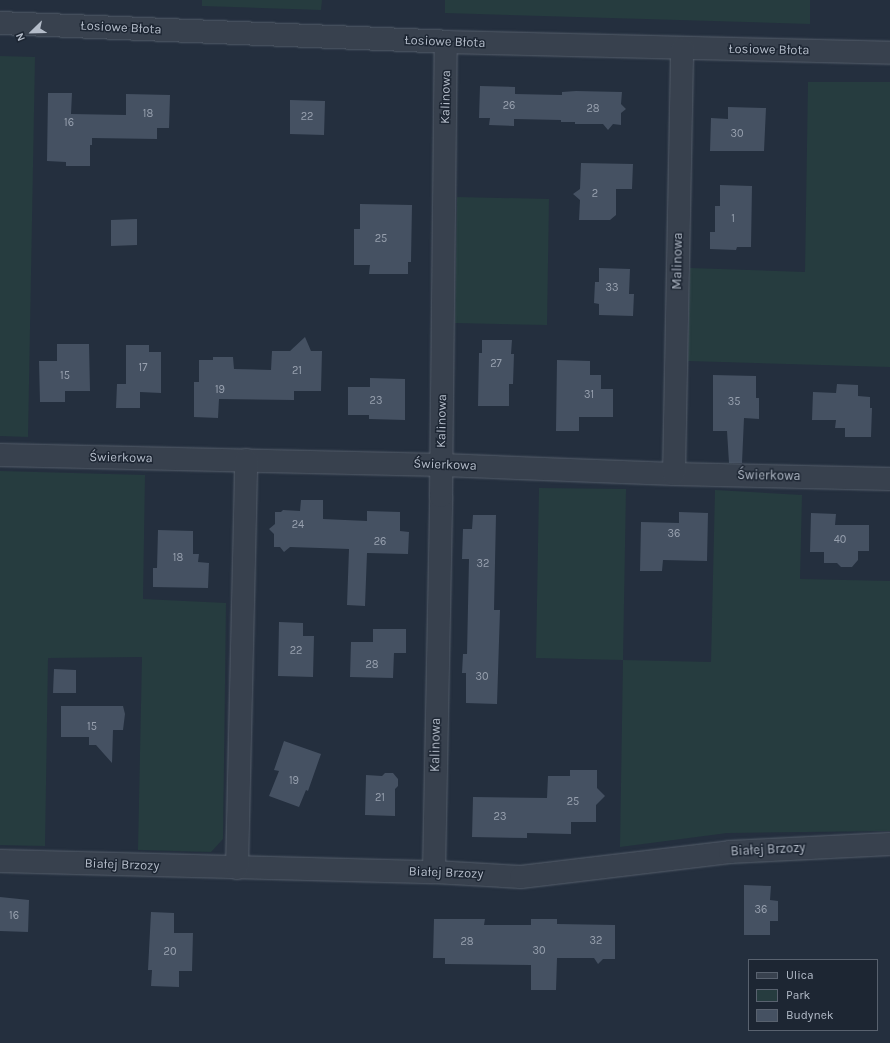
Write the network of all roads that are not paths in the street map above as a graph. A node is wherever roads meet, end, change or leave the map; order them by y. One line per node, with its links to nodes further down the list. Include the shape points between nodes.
1 (0, 23): 2 (street, Łosiowe Błota)
2 (446, 42): 3 (street, Łosiowe Błota); 7 (street, Kalinowa)
3 (682, 49): 4 (street, Łosiowe Błota); 8 (street, Malinowa)
4 (890, 53)
5 (0, 455): 6 (street, Świerkowa)
6 (246, 460): 7 (street, Świerkowa); 12 (street)
7 (442, 465): 8 (street, Świerkowa); 13 (street, Kalinowa)
8 (674, 474): 9 (street, Świerkowa)
9 (890, 479)
10 (890, 844): 13 (street, Białej Brzozy, via 730,852 521,877)
11 (0, 861): 12 (street, Białej Brzozy)
12 (237, 868): 13 (street, Białej Brzozy)
13 (434, 872)

